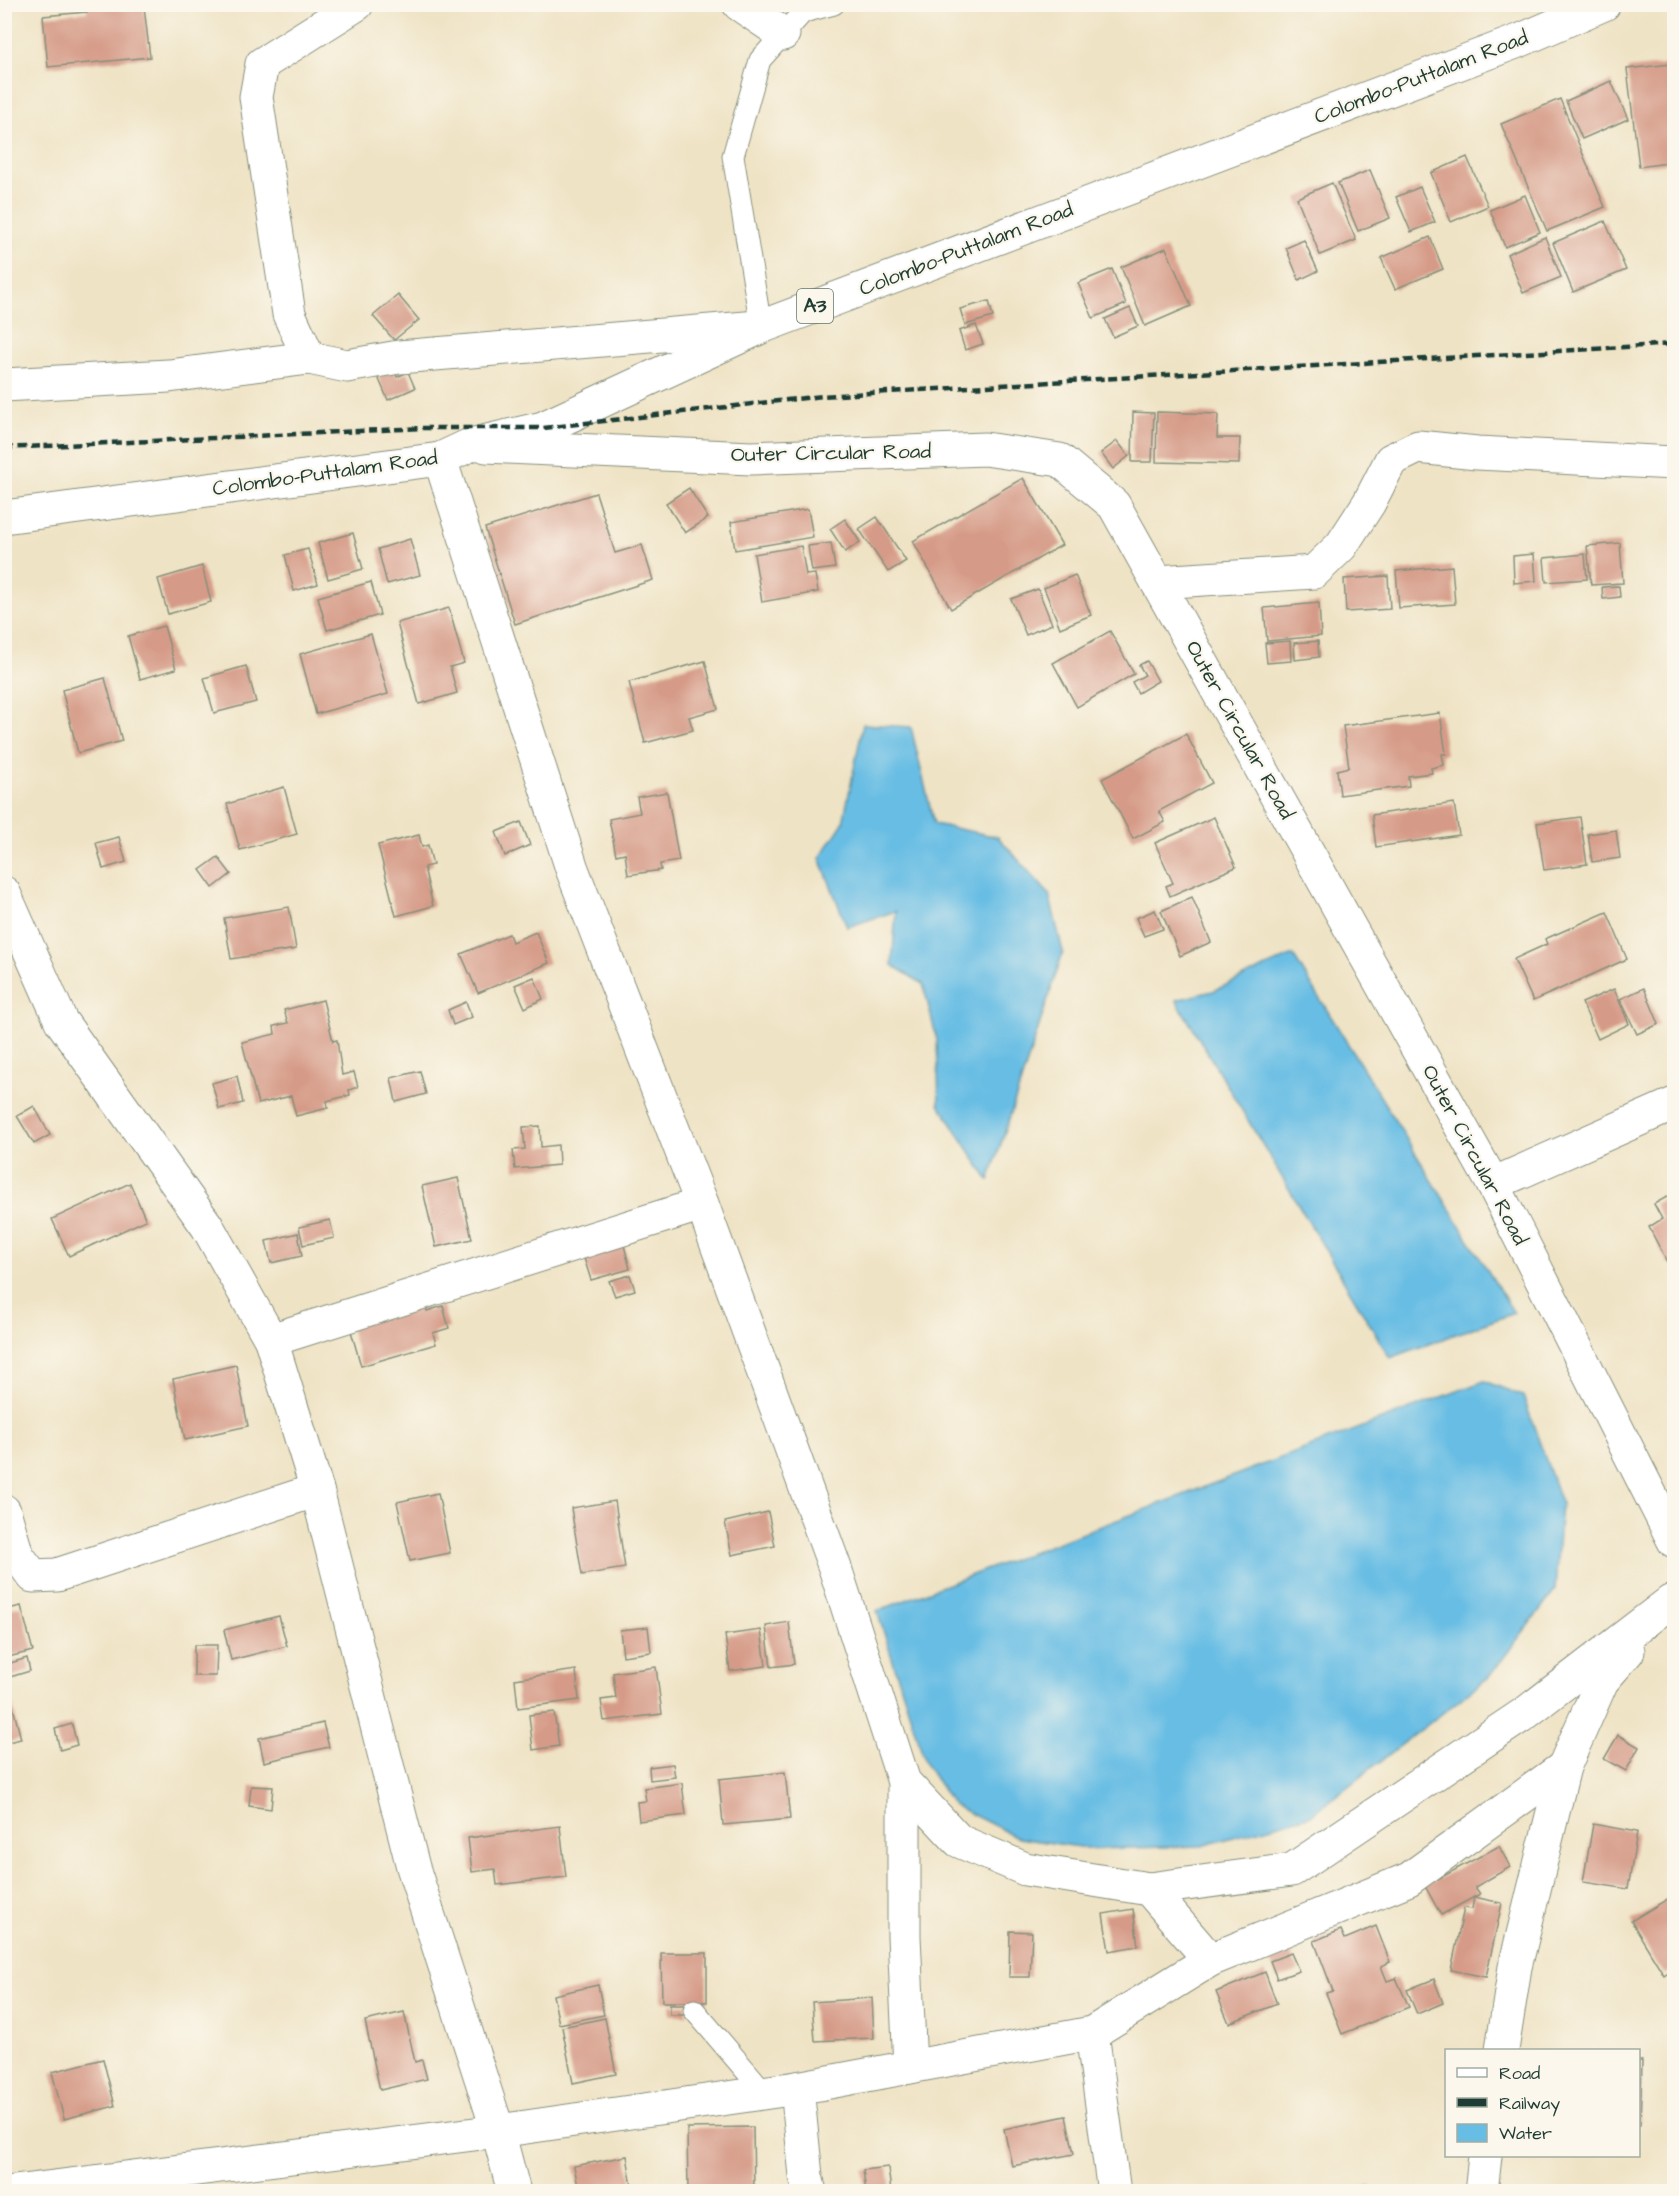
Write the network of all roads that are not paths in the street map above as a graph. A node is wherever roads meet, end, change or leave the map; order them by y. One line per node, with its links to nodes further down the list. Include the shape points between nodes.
1 (357, 4): 7 (main road, via 262,64 256,97 289,314)
2 (740, 4): 5 (main road)
3 (834, 4): 5 (lane, via 803,12)
4 (1604, 4): 6 (main road, Colombo-Puttalam Road / A3, via 1521,40)
5 (783, 34): 6 (lane, via 760,60 733,156)
6 (760, 327): 7 (main road, via 399,357 347,366); 9 (main road, Colombo-Puttalam Road / A3, via 543,428)
7 (309, 358): 8 (main road, via 169,376)
8 (4, 385)
9 (470, 445): 10 (main road, Colombo-Puttalam Road / A3); 13 (main road, Outer Circular Road, via 751,458 985,449 1060,460 1114,505)
10 (440, 459): 12 (main road, Colombo-Puttalam Road / A3); 17 (main road, via 572,869)
11 (1674, 463): 13 (main road, via 1418,447 1391,460 1341,546 1314,572)
12 (4, 517)
13 (1157, 582): 16 (main road, Outer Circular Road)
14 (4, 893): 18 (main road, via 61,1022 207,1226)
15 (1674, 1104): 16 (main road)
16 (1493, 1184): 21 (main road, Outer Circular Road)
17 (702, 1204): 18 (main road); 24 (main road, via 835,1568)
18 (271, 1340): 19 (main road)
19 (317, 1490): 20 (main road, via 57,1575 33,1576 17,1555); 33 (main road, via 413,1867)
20 (4, 1511)
21 (1674, 1541)
22 (1672, 1600): 23 (main road, via 1602,1681); 25 (main road, via 1527,1713 1292,1870)
23 (1564, 1767): 26 (main road, via 1409,1879); 29 (main road, via 1515,1967)
24 (904, 1782): 25 (main road, via 959,1841 1025,1869); 30 (main road, via 904,1936)
25 (1149, 1889): 26 (main road)
26 (1210, 1960): 28 (main road)
27 (694, 2010): 32 (lane)
28 (1092, 2033): 30 (main road); 38 (main road)
29 (1502, 2049)
30 (910, 2067): 31 (main road)
31 (797, 2088): 32 (main road); 37 (main road)
32 (764, 2092): 33 (main road)
33 (498, 2131): 35 (main road); 36 (main road)
34 (1485, 2157): 39 (main road)
35 (14, 2192)
36 (514, 2192)
37 (810, 2192)
38 (1114, 2192)
39 (1481, 2192)

